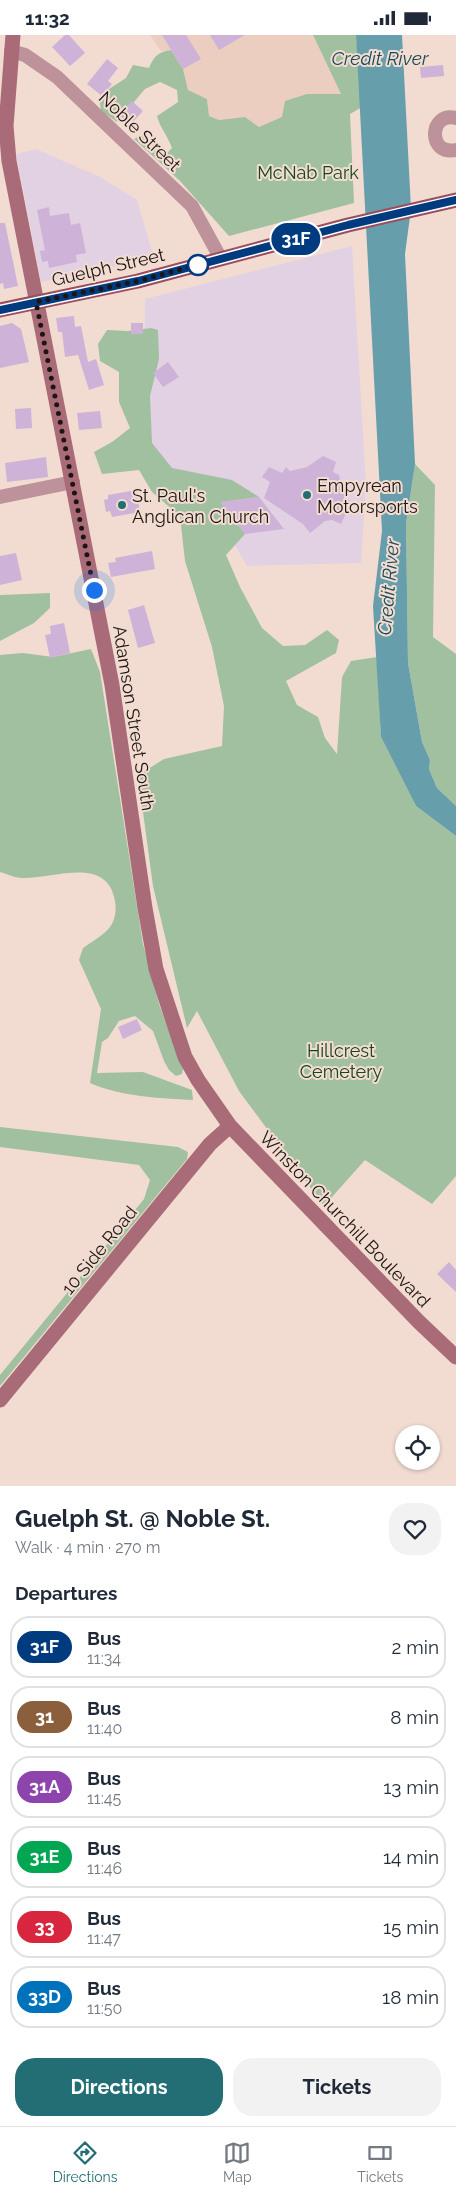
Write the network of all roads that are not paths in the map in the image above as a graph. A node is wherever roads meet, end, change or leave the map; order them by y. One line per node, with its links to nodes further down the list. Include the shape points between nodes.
1 (13, 35): 2 (main road, Adamson Street South)
2 (11, 51): 6 (street, Noble Street, via 25,55 57,77 192,206); 7 (main road, Adamson Street South, via 6,126 9,161)
3 (456, 118): 4 (street, via 442,119 434,133 434,139 441,148)
4 (456, 149)
5 (456, 200): 6 (main road, Guelph Street)
6 (221, 259): 7 (main road, Guelph Street, via 138,281)
7 (36, 302): 8 (main road, Guelph Street); 9 (main road, Adamson Street South)
8 (0, 310)
9 (73, 482): 10 (street); 11 (main road, Adamson Street South, via 112,685 156,969 186,1057)
10 (0, 497)
11 (230, 1126): 12 (main road, Winston Churchill Boulevard); 13 (main road, 10 Side Road, via 210,1144)
12 (456, 1357)
13 (0, 1400)

